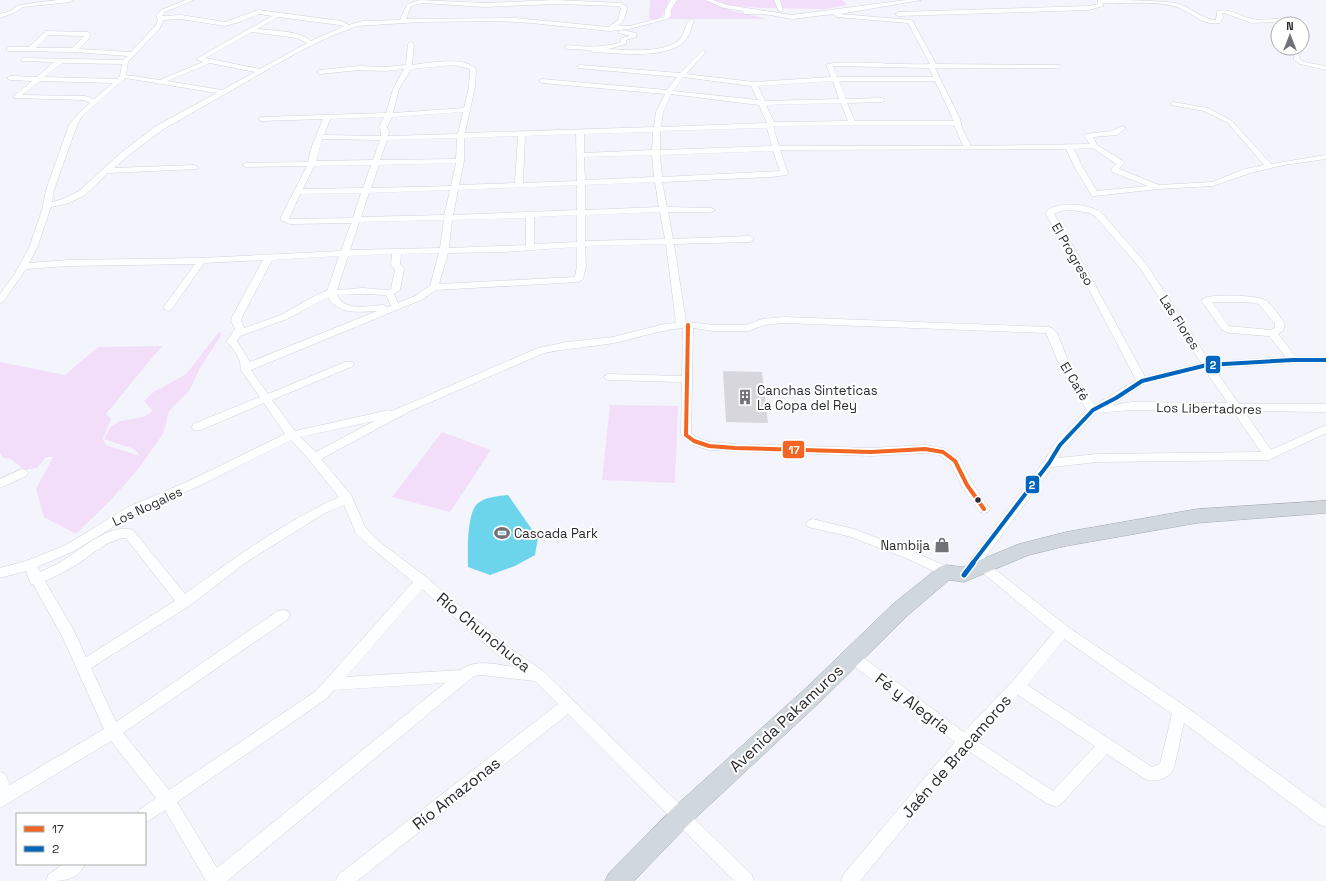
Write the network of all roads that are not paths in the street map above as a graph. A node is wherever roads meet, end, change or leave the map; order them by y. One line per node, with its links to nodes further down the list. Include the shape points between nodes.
1 (70, 0): 13 (street, via 21,6)
2 (191, 0): 16 (street, via 163,11)
3 (674, 0): 24 (street, via 668,10 668,16 662,20 634,28)
4 (708, 0): 8 (street)
5 (777, 0): 9 (street)
6 (918, 0): 7 (street)
7 (900, 1): 11 (street, via 854,6)
8 (726, 7): 9 (street); 10 (street)
9 (781, 10): 11 (street)
10 (745, 12): 11 (street, via 764,12 792,17); 21 (street)
11 (833, 13): 15 (street, via 913,14 1041,7 1088,8 1101,6 1100,1 1106,1 1177,5); 41 (street, via 910,21 933,64)
12 (277, 15): 19 (street, via 255,12 232,23); 23 (street, via 341,23); 25 (street)
13 (0, 16)
14 (1184, 16): 15 (street)
15 (1195, 16): 17 (street, via 1209,22 1218,22 1218,12 1224,11 1252,20)
16 (160, 18): 19 (street); 34 (street, via 158,27)
17 (1270, 20)
18 (402, 21): 23 (street, via 362,23); 24 (street, via 516,20); 24 (street, via 409,5 423,1 485,5 555,2 619,4 624,7 622,20 617,25)
19 (216, 22): 22 (street)
20 (691, 22): 32 (street, via 683,40 670,48 644,52)
21 (778, 22)
22 (210, 26)
23 (350, 27): 26 (street)
24 (605, 29): 32 (street, via 634,34 633,37 623,39 624,43)
25 (252, 30): 26 (street, via 298,36); 38 (street, via 199,59)
26 (311, 44): 45 (street)
27 (411, 44): 40 (street)
28 (567, 47): 32 (street)
29 (9, 50): 30 (street)
30 (30, 50): 31 (street); 31 (street, via 46,33 88,34)
31 (74, 50): 34 (street)
32 (593, 50)
33 (703, 52): 48 (street)
34 (131, 54): 39 (street)
35 (1296, 56): 44 (street, via 1302,63)
36 (24, 60): 37 (street)
37 (60, 61): 39 (street); 51 (street)
38 (210, 61): 45 (street); 55 (street)
39 (125, 62): 52 (street)
40 (409, 66): 47 (street); 67 (street, via 454,63 471,67 472,87); 68 (street, via 396,89)
41 (931, 66): 42 (street); 53 (street, via 829,65); 54 (street)
42 (1058, 66)
43 (580, 67): 46 (street)
44 (1326, 68)
45 (262, 71): 60 (street)
46 (634, 71): 48 (street); 49 (street)
47 (320, 72)
48 (681, 75): 58 (street); 61 (street)
49 (628, 77)
50 (10, 78): 51 (street)
51 (39, 78): 52 (street); 63 (street, via 16,97 85,98)
52 (121, 79): 55 (street); 63 (street)
53 (835, 79): 54 (street); 58 (street); 64 (street)
54 (938, 79): 71 (street)
55 (159, 81): 60 (street)
56 (542, 81): 59 (street)
57 (622, 82): 59 (street)
58 (754, 84): 65 (street)
59 (616, 88): 61 (street)
60 (224, 92): 96 (street, via 159,128)
61 (669, 92): 65 (street); 75 (street, via 659,112)
62 (882, 100): 64 (street)
63 (95, 102): 104 (street, via 73,125)
64 (843, 102): 65 (street); 73 (street)
65 (762, 103): 72 (street)
66 (1173, 104): 94 (street, via 1206,110 1230,122)
67 (466, 110): 68 (street); 78 (street)
68 (389, 115): 69 (street); 80 (street, via 383,127)
69 (328, 116): 70 (street); 79 (street)
70 (261, 119)
71 (957, 122): 73 (street); 83 (street)
72 (771, 124): 73 (street); 75 (street); 84 (street, via 770,130)
73 (852, 124)
74 (1122, 128): 81 (street, via 1114,133 1088,136)
75 (656, 130): 76 (street); 85 (street)
76 (580, 131): 77 (street); 86 (street)
77 (522, 133): 78 (street); 99 (street)
78 (461, 134): 80 (street); 89 (street)
79 (320, 137): 80 (street); 92 (street)
80 (384, 138): 90 (street)
81 (1094, 146): 82 (street); 101 (street, via 1110,159 1120,163 1115,170)
82 (1069, 147): 83 (street); 101 (street, via 1095,194)
83 (968, 148): 84 (street)
84 (777, 149): 85 (street); 97 (street, via 784,173)
85 (656, 152): 86 (street); 97 (street)
86 (581, 155): 98 (street)
87 (1326, 157): 88 (street)
88 (1313, 159): 93 (street); 94 (street)
89 (460, 160): 90 (street); 100 (street)
90 (375, 163): 92 (street); 102 (street)
91 (246, 165): 92 (street)
92 (310, 165): 103 (street)
93 (1326, 165)
94 (1270, 166): 101 (street, via 1213,184)
95 (194, 167): 96 (street)
96 (106, 171): 104 (street, via 75,198)
97 (658, 180): 98 (street); 105 (street)
98 (581, 182): 99 (street); 107 (street)
99 (518, 185): 100 (street)
100 (454, 188): 102 (street); 109 (street)
101 (1158, 188)
102 (366, 190): 103 (street); 110 (street)
103 (297, 192): 110 (street, via 285,217 290,222)
104 (46, 206): 120 (street, via 33,248)
105 (663, 209): 106 (street); 107 (street); 112 (street)
106 (711, 210)
107 (582, 213): 108 (street); 113 (street)
108 (530, 215): 109 (street); 114 (street)
109 (448, 217): 110 (street); 115 (street)
110 (355, 221): 117 (street)
111 (750, 239): 112 (street)
112 (670, 242): 113 (street); 129 (street)
113 (581, 244): 114 (street); 122 (street, via 583,266 579,279)
114 (530, 247): 115 (street)
115 (444, 250): 116 (street); 122 (street)
116 (397, 251): 117 (street); 124 (street, via 395,265 400,269 395,290)
117 (345, 253): 118 (street); 123 (street)
118 (269, 257): 119 (street); 131 (street, via 237,317 240,329)
119 (201, 261): 120 (street); 127 (street)
120 (22, 266): 125 (street, via 18,276)
121 (1144, 267): 135 (street, Las Flores); 139 (street, El Progreso, via 1093,211 1062,208 1049,213 1079,263)
122 (434, 287): 126 (street, via 418,298)
123 (331, 293): 124 (street); 128 (street, via 341,306 384,308); 131 (street, via 284,317)
124 (389, 293): 126 (street)
125 (0, 300)
126 (396, 307): 128 (street)
127 (168, 308)
128 (384, 312): 136 (street)
129 (685, 325): 138 (street); 143 (street, El Café, via 748,328 762,322 784,320 1049,330 1068,373); 144 (street, via 664,327 612,340 541,350)
130 (1272, 333): 130 (street, via 1280,330 1280,324 1262,302 1248,298 1206,300 1226,328 1237,332); 132 (street)
131 (237, 334): 136 (street, Río Chunchuca, via 230,342 242,352)
132 (1293, 360): 133 (street); 135 (street)
133 (1326, 360)
134 (349, 364): 140 (street)
135 (1207, 365): 139 (street); 141 (street, Las Flores)
136 (246, 367): 140 (street, Río Chunchuca)
137 (608, 377): 138 (street)
138 (687, 379): 155 (street, via 686,435 694,441 709,446 735,448 871,452 925,449 943,452 955,462)
139 (1142, 381): 143 (street)
140 (266, 399): 145 (street); 147 (street, Río Chunchuca)
141 (1237, 408): 142 (street, Los Libertadores); 143 (street, Los Libertadores, via 1132,406); 148 (street, Las Flores)
142 (1326, 408)
143 (1093, 410): 150 (street, via 1060,445)
144 (400, 411): 147 (street, Los Nogales); 149 (street)
145 (197, 427)
146 (1326, 429): 148 (street)
147 (292, 435): 149 (street, Río Chunchuca); 157 (street, Los Nogales, via 193,484 132,510 70,548)
148 (1269, 456): 150 (street, via 1097,458)
149 (314, 458): 153 (street, Río Chunchuca)
150 (1049, 463): 159 (street)
151 (22, 473): 152 (street)
152 (0, 484)
153 (348, 498): 161 (street, Río Chunchuca, via 360,530); 162 (street, via 321,510 244,558)
154 (1326, 507): 159 (highway, Avenida Pakamuros, via 1197,516 1066,539 1025,549)
155 (984, 509)
156 (812, 524): 159 (street, via 850,532)
157 (29, 565): 158 (street, Los Nogales); 160 (street)
158 (0, 572)
159 (964, 572): 164 (street); 165 (highway, Avenida Pakamuros, via 900,610)
160 (36, 580): 162 (street, via 110,537 124,532 129,533); 166 (street)
161 (421, 581): 167 (street, Río Chunchuca, via 503,651); 169 (street)
162 (184, 602): 166 (street)
163 (283, 615): 173 (street)
164 (1063, 631): 170 (street, Jaén de Bracamoros); 172 (street)
165 (852, 657): 174 (street, Fé y Alegría); 180 (highway, Avenida Pakamuros)
166 (84, 665): 173 (street)
167 (538, 675): 168 (street, via 481,669 470,671); 171 (street, Río Chunchuca)
168 (465, 676): 169 (street); 184 (street)
169 (330, 684): 178 (street, via 321,695)
170 (1017, 686): 174 (street, Jaén de Bracamoros); 175 (street)
171 (568, 705): 180 (street, Río Chunchuca); 185 (street, Río Amazonas)
172 (1180, 711): 175 (street, via 1166,768 1159,773 1150,774); 181 (street)
173 (113, 732): 177 (street); 178 (street)
174 (965, 741): 175 (street, Fé y Alegría, via 1045,795 1056,799); 188 (street, Jaén de Bracamoros)
175 (1105, 746)
176 (0, 779): 177 (street)
177 (3, 798)
178 (166, 799): 179 (street); 184 (street)
179 (146, 814)
180 (680, 817): 186 (highway, Avenida Pakamuros); 187 (street, Río Chunchuca)
181 (1326, 819)
182 (77, 865): 183 (street)
183 (54, 881)
184 (215, 881)
185 (344, 881)
186 (617, 881)
187 (746, 881)
188 (849, 881)

